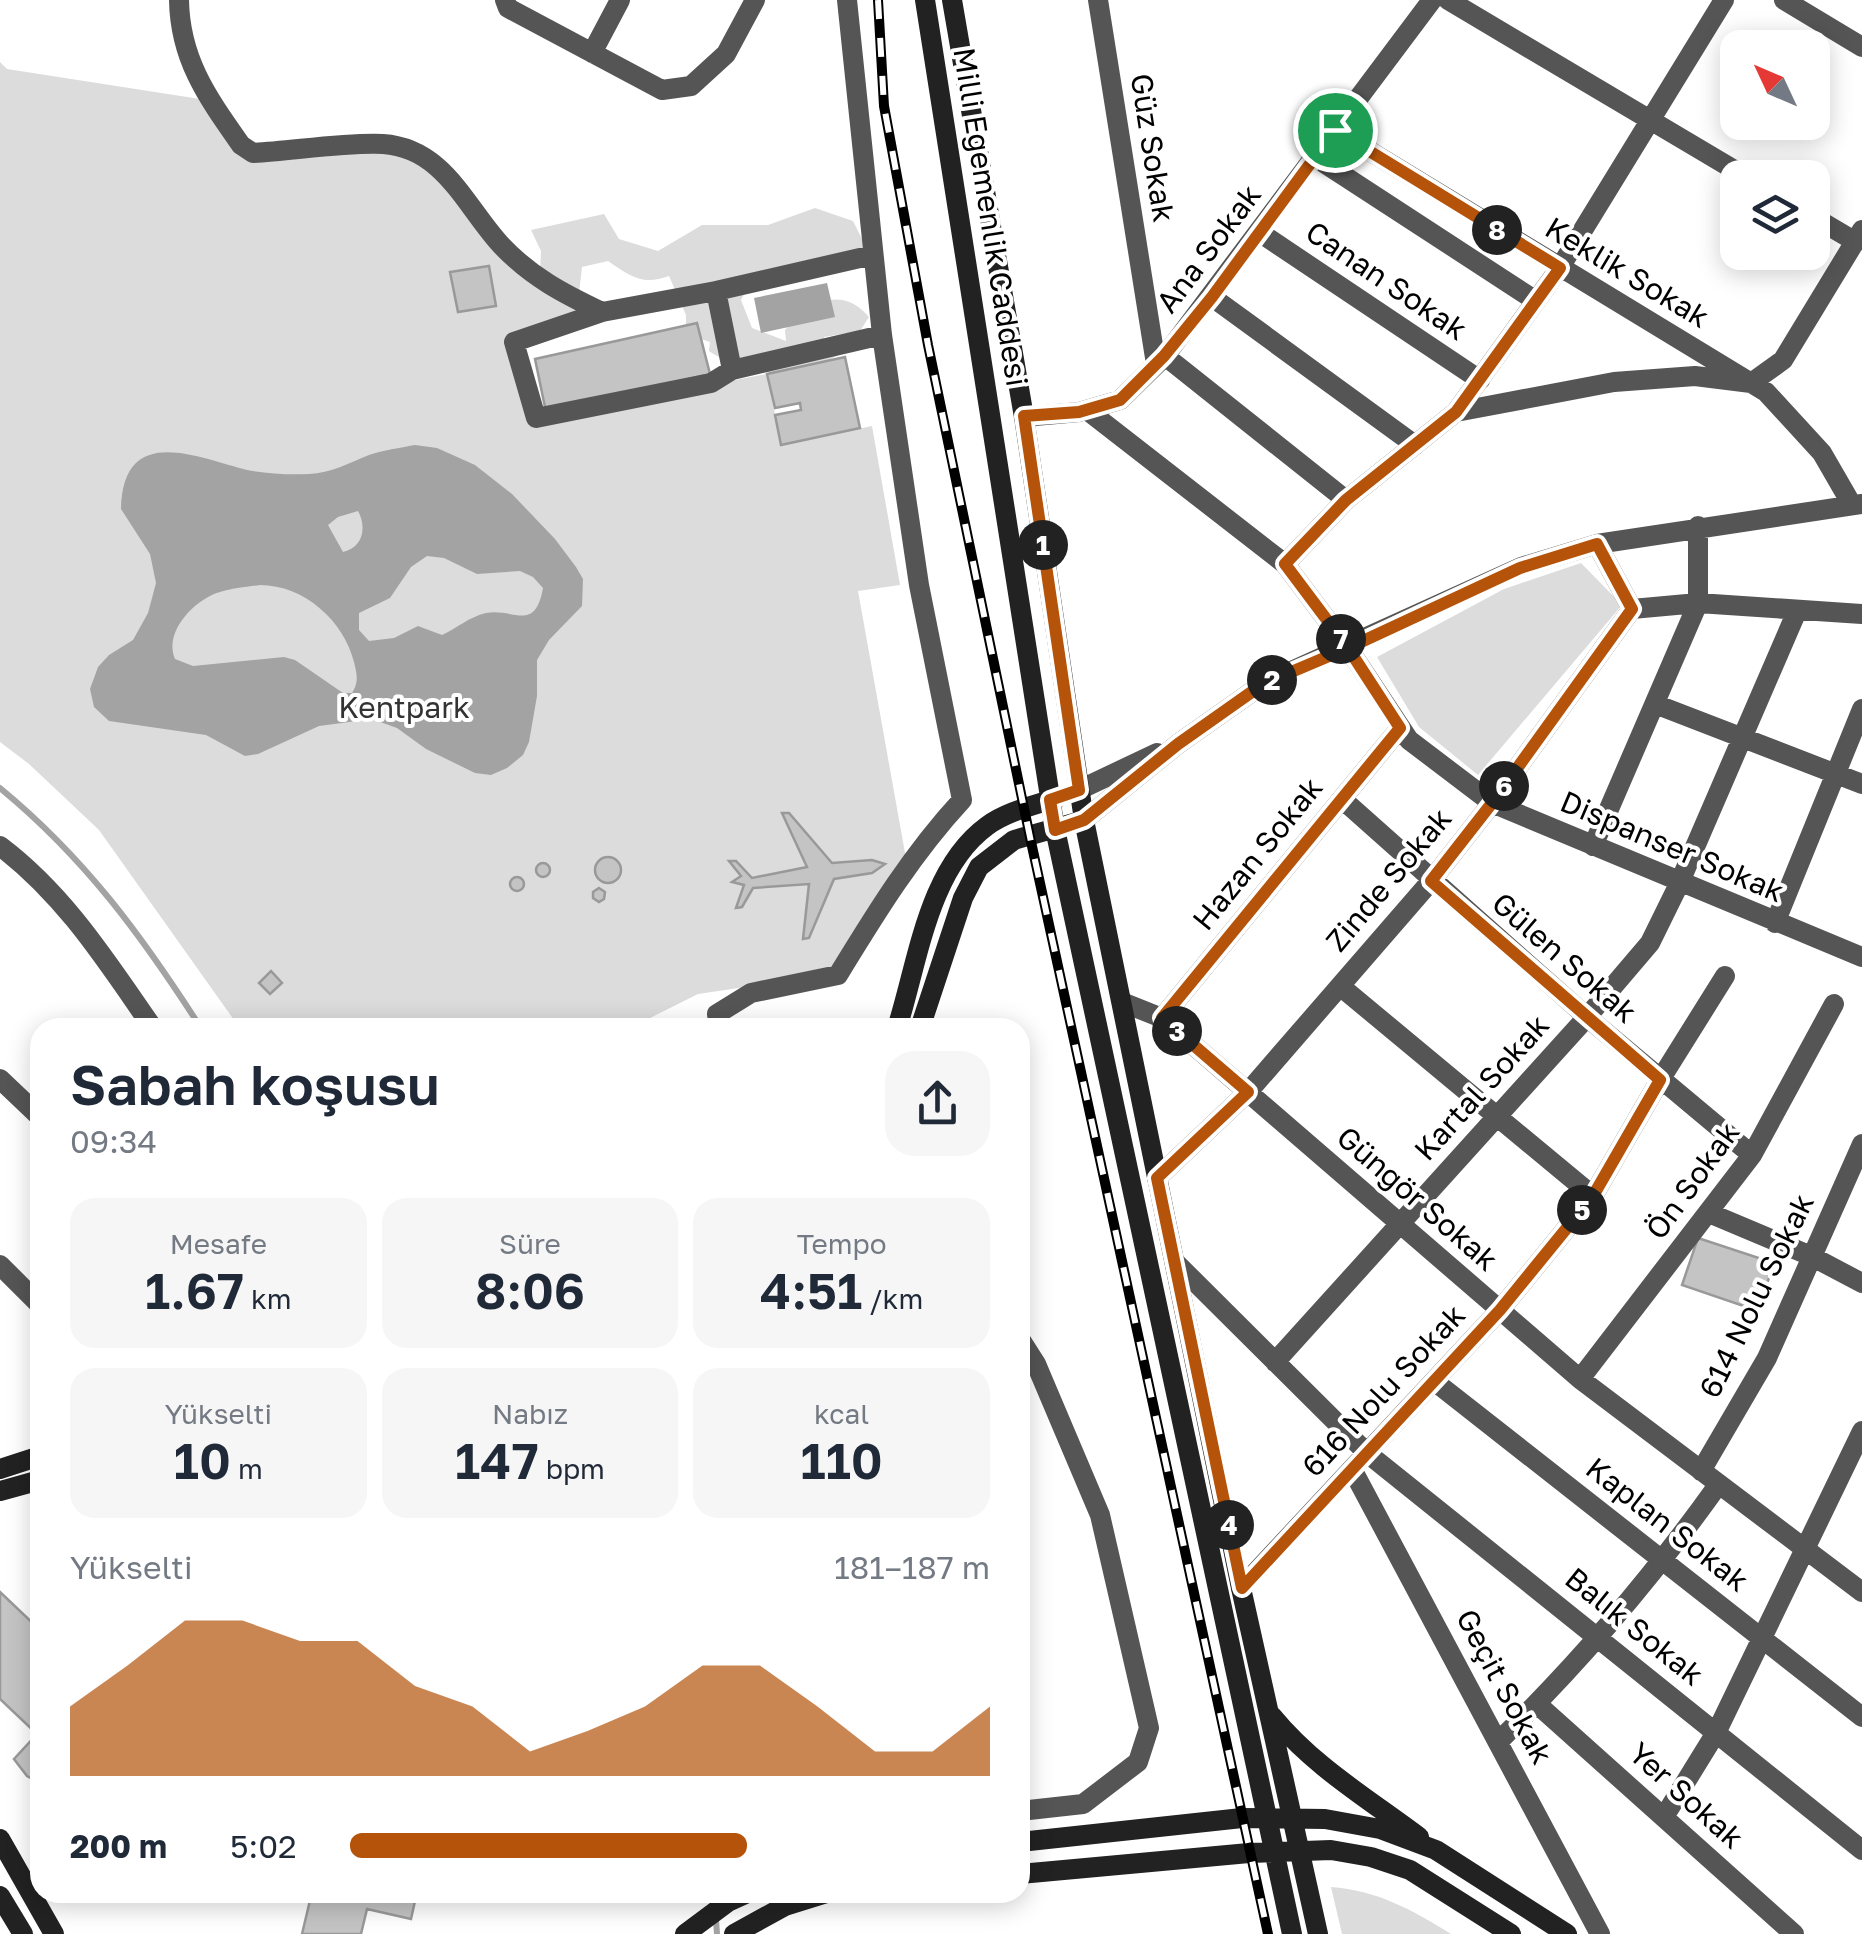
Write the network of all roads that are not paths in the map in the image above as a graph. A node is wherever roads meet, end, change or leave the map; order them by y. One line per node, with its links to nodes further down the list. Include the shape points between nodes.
1 (179, 0): 27 (street, via 192,68 253,154 385,144 423,155 450,176 514,256 552,289)
2 (505, 0): 14 (street, via 508,8)
3 (620, 0): 14 (street)
4 (755, 0): 14 (street, via 726,54 691,86 662,90)
5 (846, 0): 22 (street)
6 (925, 0): 56 (main road, Milli Egemenlik Caddesi)
7 (952, 0): 35 (main road, Milli Egemenlik Caddesi)
8 (1098, 0): 29 (street, Güz Sokak)
9 (1432, 0): 16 (street, Ana Sokak)
10 (1448, 0): 15 (street)
11 (1724, 0): 15 (street)
12 (1784, 0): 13 (street)
13 (1862, 47)
14 (592, 52)
15 (1652, 121): 18 (street); 23 (street)
16 (1335, 130): 17 (street, Ana Sokak); 23 (street, Keklik Sokak)
17 (1315, 157): 20 (street, Ana Sokak); 26 (street)
18 (1720, 161)
19 (1830, 224): 21 (street)
20 (1259, 232): 25 (street, Ana Sokak); 31 (street, Canan Sokak)
21 (1859, 236): 32 (street, via 1784,360)
22 (873, 256): 24 (street); 28 (street)
23 (1560, 268): 26 (street); 32 (street, Keklik Sokak)
24 (716, 291): 27 (street); 30 (street)
25 (1212, 297): 29 (street, Ana Sokak); 36 (street)
26 (1536, 301): 31 (street)
27 (602, 312): 30 (street, via 514,342 536,418 711,383)
28 (882, 334): 30 (street); 71 (street, via 918,586 962,800 901,873 838,975 751,993)
29 (1160, 360): 33 (street, Ana Sokak, via 1120,400); 37 (street)
30 (732, 370)
31 (1480, 380): 34 (street)
32 (1752, 383): 34 (street, via 1694,376 1614,382); 38 (street, Keklik Sokak, via 1822,453)
33 (1087, 410): 35 (street, Ana Sokak); 41 (street, Dispanser Sokak)
34 (1456, 412): 36 (street)
35 (1024, 416): 54 (main road, Milli Egemenlik Caddesi)
36 (1415, 444): 37 (street)
37 (1346, 500): 41 (street)
38 (1857, 504): 39 (street)
39 (1698, 526): 40 (street); 42 (street)
40 (1597, 544): 43 (street); 46 (street, via 1520,568)
41 (1285, 564): 46 (street, Dispanser Sokak)
42 (1698, 603): 43 (street); 44 (street); 47 (street)
43 (1632, 609): 57 (street, Zinde Sokak)
44 (1797, 611): 45 (street); 50 (street, Kartal Sokak)
45 (1862, 614)
46 (1348, 648): 49 (street, Dispanser Sokak); 51 (street, via 1263,684)
47 (1654, 704): 50 (street); 61 (street)
48 (1862, 709): 52 (street)
49 (1400, 728): 55 (street, Hazan Sokak); 57 (street, Dispanser Sokak)
50 (1742, 737): 52 (street); 63 (street, Kartal Sokak)
51 (1178, 744): 54 (street); 58 (street)
52 (1836, 773): 53 (street); 64 (street)
53 (1862, 784)
54 (1079, 790): 56 (main road); 58 (main road, Milli Egemenlik Caddesi)
55 (1342, 799): 62 (street, Gülen Sokak); 74 (street, Hazan Sokak)
56 (1050, 800): 59 (main road, Milli Egemenlik Caddesi); 72 (main road, via 990,823 961,851 934,906)
57 (1492, 803): 61 (street, Dispanser Sokak); 62 (street, Zinde Sokak)
58 (1084, 820): 59 (main road); 68 (main road)
59 (1055, 830): 73 (main road, via 1014,840 979,867 962,898); 119 (main road)
60 (0, 846): 70 (street, via 77,919)
61 (1593, 846): 63 (street, Dispanser Sokak)
62 (1431, 881): 67 (street, Zinde Sokak); 75 (street, Gülen Sokak)
63 (1680, 884): 64 (street, Dispanser Sokak); 75 (street, Kartal Sokak, via 1650,942)
64 (1775, 922): 65 (street, Dispanser Sokak)
65 (1862, 956)
66 (1725, 976): 77 (street, 616 Nolu Sokak)
67 (1340, 986): 78 (street, Zinde Sokak); 80 (street)
68 (1122, 1002): 74 (street, Güngör Sokak); 83 (main road)
69 (1834, 1004): 82 (street, Ön Sokak)
70 (146, 1018)
71 (717, 1018)
72 (899, 1018)
73 (923, 1018)
74 (1162, 1018): 78 (street, Güngör Sokak)
75 (1586, 1018): 77 (street, Gülen Sokak); 80 (street, Kartal Sokak)
76 (0, 1079): 79 (street)
77 (1660, 1080): 82 (street, Gülen Sokak); 84 (street, 616 Nolu Sokak)
78 (1248, 1092): 83 (street, Zinde Sokak); 86 (street, Güngör Sokak)
79 (30, 1108)
80 (1496, 1114): 84 (street); 86 (street, Kartal Sokak)
81 (1862, 1144): 87 (street, 614 Nolu Sokak)
82 (1752, 1156): 85 (street, Ön Sokak)
83 (1157, 1178): 88 (main road)
84 (1593, 1196): 92 (street, 616 Nolu Sokak)
85 (1709, 1213): 87 (street); 95 (street, Ön Sokak)
86 (1402, 1223): 92 (street, Güngör Sokak); 94 (street, Kartal Sokak)
87 (1811, 1256): 90 (street); 101 (street, 614 Nolu Sokak, via 1767,1358)
88 (1177, 1264): 94 (street, Geçit Sokak); 107 (main road)
89 (0, 1266): 91 (street)
90 (1862, 1283)
91 (30, 1295)
92 (1500, 1310): 95 (street, Güngör Sokak); 96 (street, 616 Nolu Sokak)
93 (1030, 1355): 116 (street, via 1100,1515 1148,1728 1138,1762 1083,1804)
94 (1275, 1362): 99 (street, Geçit Sokak)
95 (1580, 1380): 101 (street, Güngör Sokak)
96 (1434, 1381): 99 (street, 616 Nolu Sokak); 106 (street, Kaplan Sokak)
97 (1862, 1431): 105 (street)
98 (30, 1459): 100 (main road)
99 (1360, 1461): 107 (street, 616 Nolu Sokak); 109 (street, Balık Sokak); 115 (street, Geçit Sokak)
100 (0, 1469)
101 (1700, 1471): 103 (street, Güngör Sokak)
102 (30, 1483): 104 (main road)
103 (1718, 1485): 105 (street, Güngör Sokak); 106 (street)
104 (0, 1491)
105 (1804, 1549): 108 (street, Güngör Sokak); 110 (street)
106 (1664, 1560): 109 (street); 110 (street, Kaplan Sokak)
107 (1242, 1588): 112 (main road)
108 (1862, 1592)
109 (1598, 1636): 111 (street); 114 (street, Balık Sokak)
110 (1764, 1639): 113 (street, Kaplan Sokak); 114 (street)
111 (1537, 1704): 115 (street); 118 (street, Yer Sokak)
112 (1269, 1712): 117 (main road); 122 (main road, via 1325,1769)
113 (1862, 1716)
114 (1716, 1731): 118 (street); 123 (street, Balık Sokak)
115 (1500, 1740): 140 (street, Geçit Sokak)
116 (1030, 1810)
117 (1292, 1817): 119 (main road); 122 (main road, via 1380,1830); 124 (main road)
118 (1664, 1817): 141 (street, Yer Sokak)
119 (1267, 1820): 121 (main road); 125 (main road)
120 (0, 1840): 127 (main road)
121 (1030, 1841)
122 (1436, 1850): 139 (main road)
123 (1862, 1850)
124 (1300, 1852): 125 (main road); 137 (main road); 138 (main road, via 1331,1850 1410,1870)
125 (1274, 1853): 126 (main road); 136 (main road)
126 (1030, 1873)
127 (30, 1892)
128 (0, 1896): 132 (main road)
129 (36, 1903): 133 (main road)
130 (727, 1903): 134 (main road)
131 (799, 1903): 135 (main road)
132 (23, 1934)
133 (54, 1934)
134 (685, 1934)
135 (734, 1934)
136 (1292, 1934)
137 (1318, 1934)
138 (1512, 1934)
139 (1567, 1934)
140 (1600, 1934)
141 (1794, 1934)

